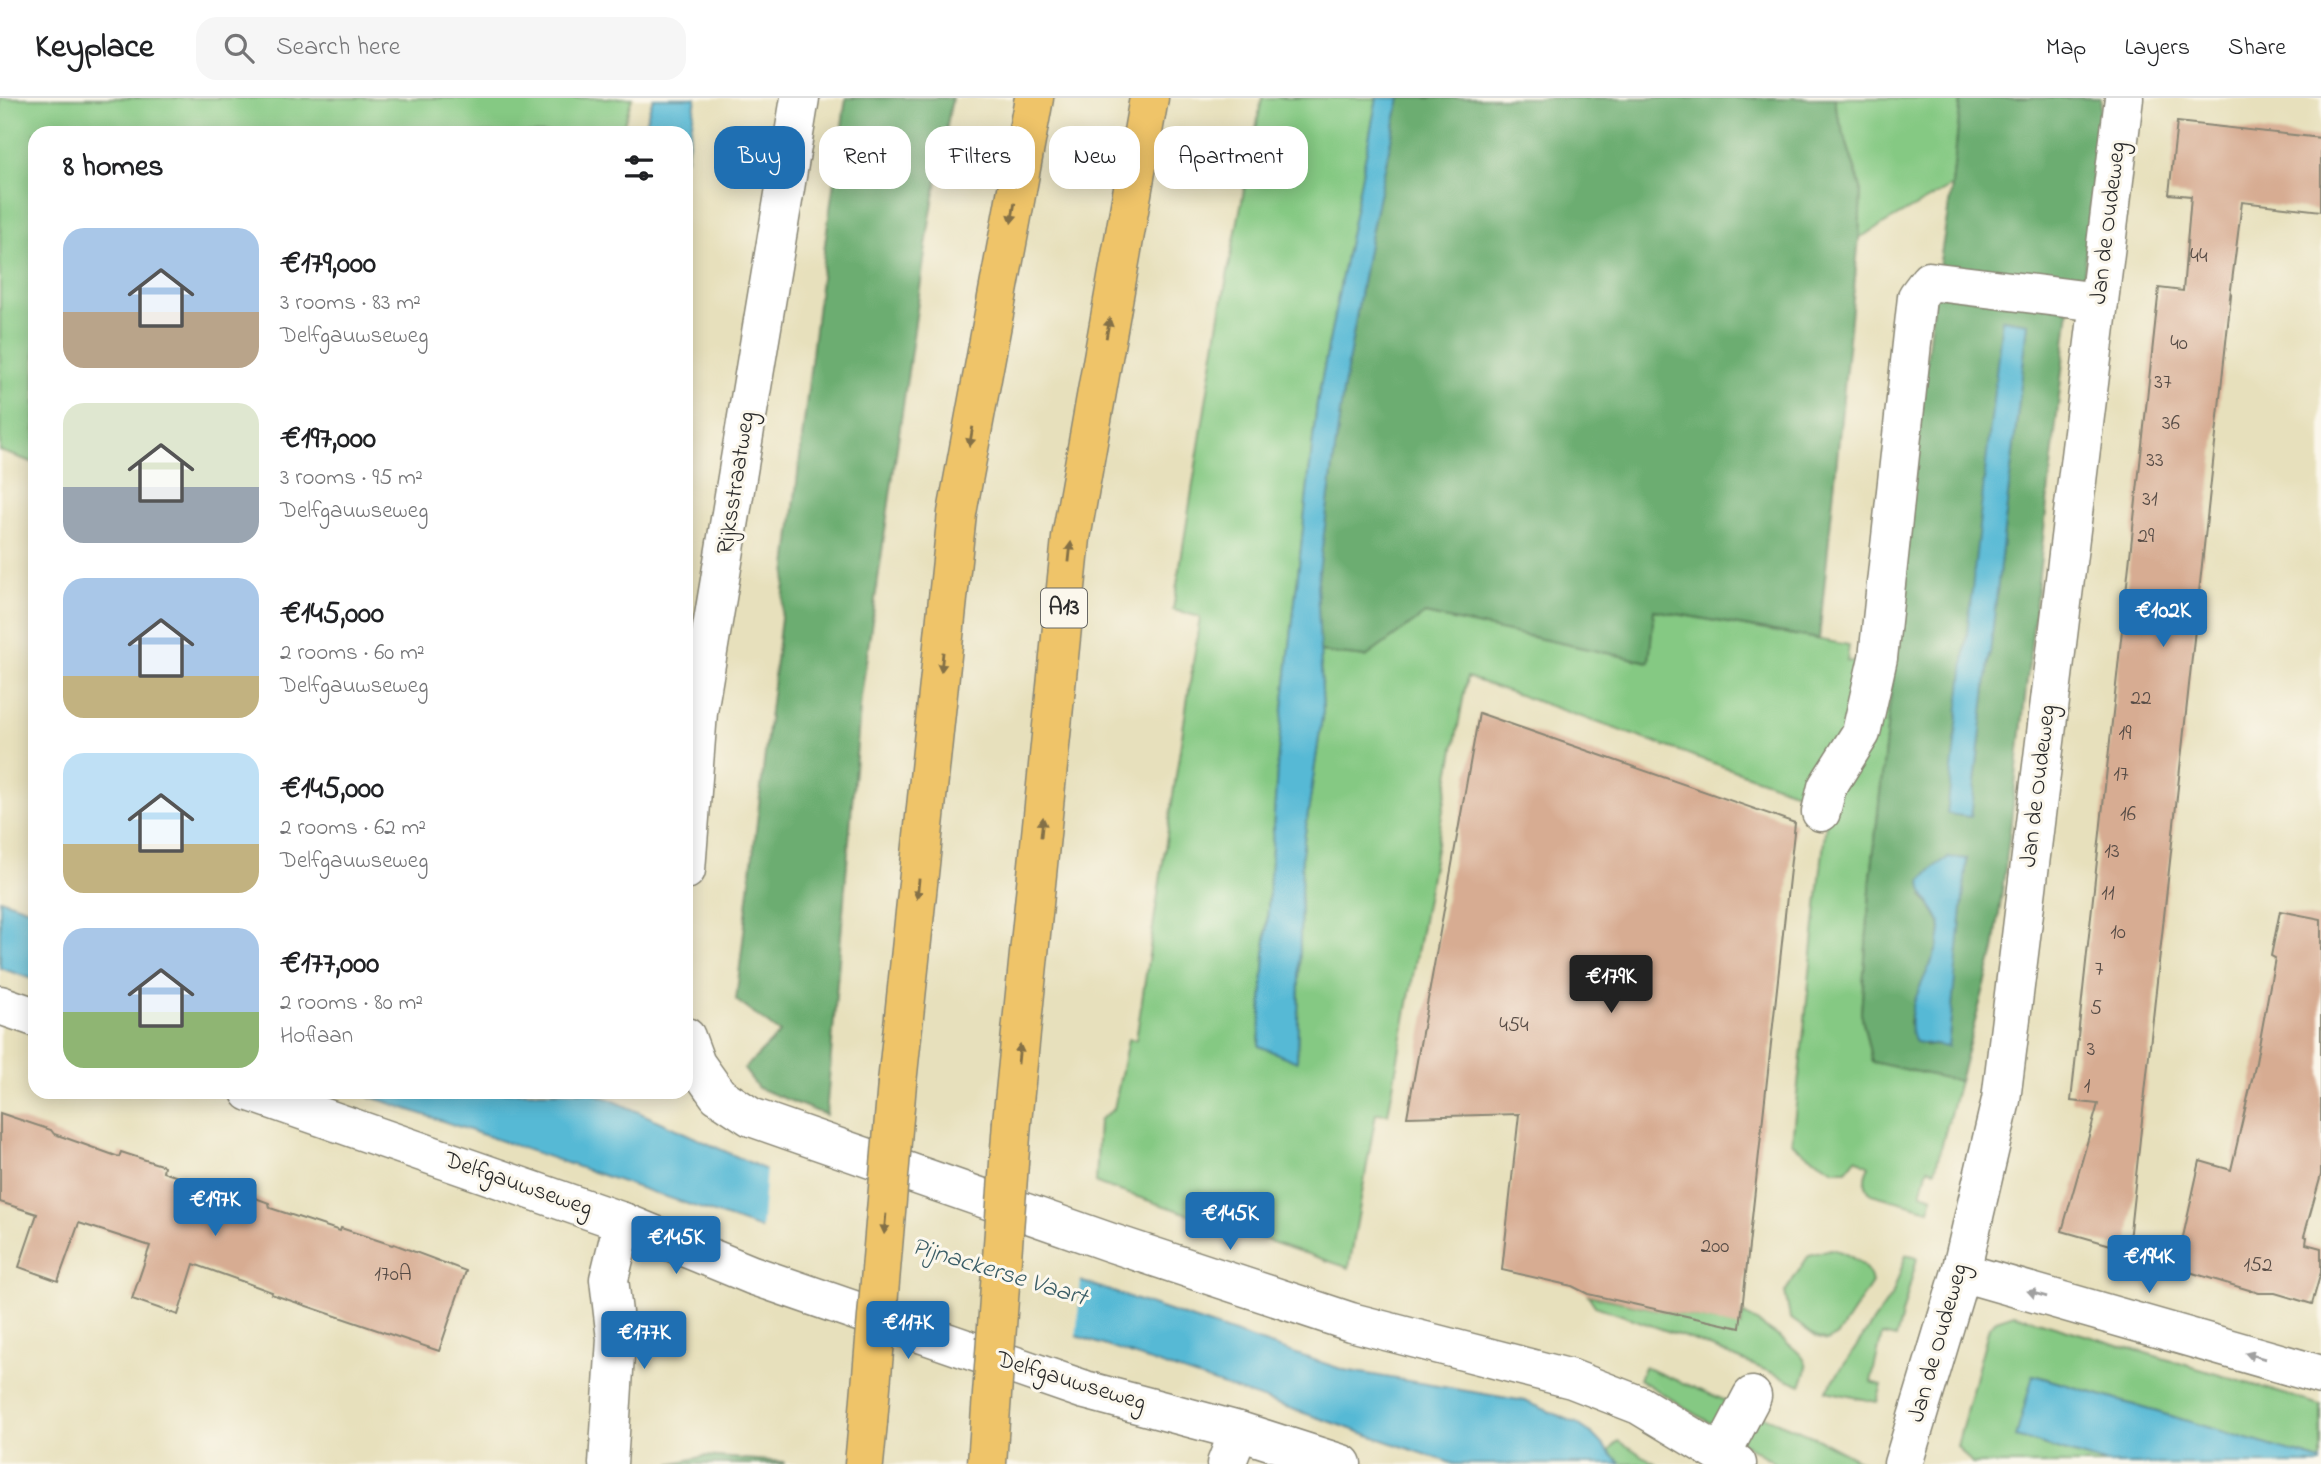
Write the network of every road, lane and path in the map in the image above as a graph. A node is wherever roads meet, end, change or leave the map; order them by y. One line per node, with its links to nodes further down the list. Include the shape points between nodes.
1 (800, 98): 6 (street, Rijksstraatweg, via 698,712)
2 (1034, 98): 21 (highway, one-way to 21, bridge, via 957,513 897,1083)
3 (1149, 98): 18 (highway, A13, one-way to 3, bridge, via 1012,1122 1071,538)
4 (2124, 98): 5 (street, Jan de Oudeweg)
5 (2099, 302): 7 (street, via 1930,281 1917,297 1878,658 1861,733 1827,786); 13 (street, Jan de Oudeweg, via 2001,1100)
6 (693, 778)
7 (1821, 812)
8 (0, 1005): 9 (street)
9 (28, 1015)
10 (693, 1053): 17 (street, via 718,1095 751,1117 1351,1322 1572,1379 1639,1405)
11 (270, 1099): 12 (street, Delfgauwseweg)
12 (624, 1222): 16 (street, Delfgauwseweg, via 752,1275 1085,1390); 20 (street, via 609,1279 616,1339)
13 (1961, 1272): 14 (street, one-way to 13); 19 (street, Jan de Oudeweg)
14 (2321, 1375)
15 (1752, 1396): 17 (street)
16 (1232, 1448): 22 (street, Delfgauwseweg)
17 (1729, 1460)
18 (987, 1463)
19 (1905, 1463)
20 (608, 1464)
21 (864, 1464)
22 (1342, 1464)

